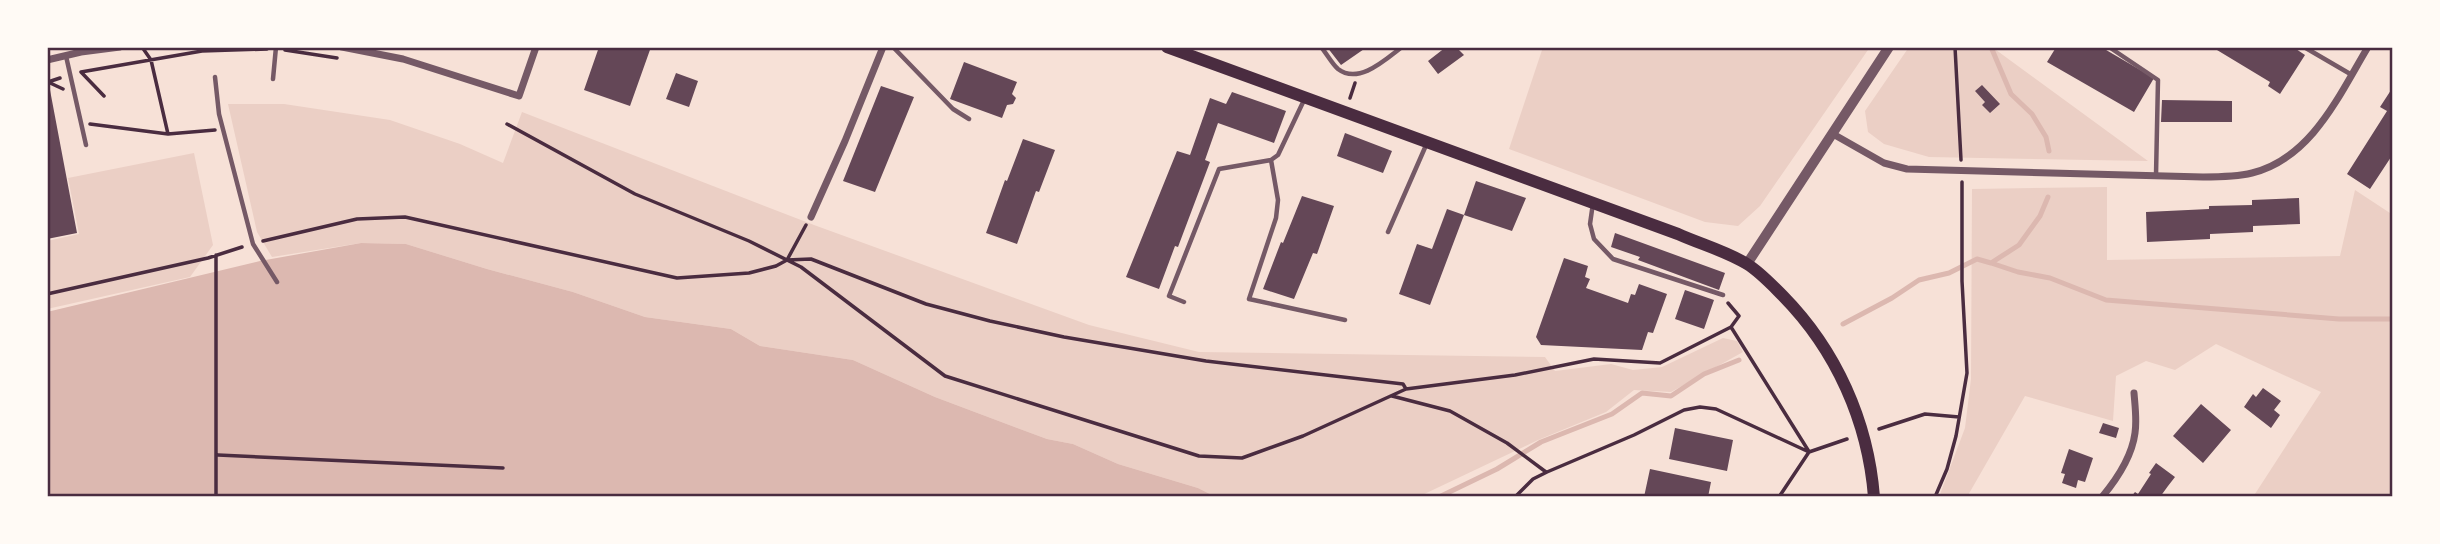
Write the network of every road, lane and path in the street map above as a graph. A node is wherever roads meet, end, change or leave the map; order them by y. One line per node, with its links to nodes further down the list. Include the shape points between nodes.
1 (120, 47): 16 (street)
2 (142, 47): 28 (path, via 151,60)
3 (276, 47): 21 (lane)
4 (342, 47): 5 (street, via 404,60 519,96)
5 (536, 47)
6 (883, 47): 36 (street)
7 (893, 47): 24 (lane, via 953,109)
8 (1167, 47): 23 (main road)
9 (1321, 47): 10 (lane, via 1339,69 1357,74)
10 (1402, 47)
11 (1889, 47): 29 (street)
12 (1955, 47): 33 (path)
13 (2109, 47): 34 (lane, via 2158,80)
14 (2304, 47): 19 (lane)
15 (2368, 47): 19 (street)
16 (66, 55): 17 (street); 25 (lane)
17 (47, 60)
18 (81, 72): 22 (path)
19 (2351, 75): 34 (street, via 2308,140 2273,166 2228,176)
20 (215, 77): 27 (lane)
21 (273, 79)
22 (104, 96)
23 (1305, 97): 30 (main road); 32 (lane, via 1278,155)
24 (969, 119)
25 (81, 123): 28 (path); 31 (lane)
26 (507, 124): 40 (path, via 635,194)
27 (223, 130): 28 (path); 38 (lane)
28 (168, 134)
29 (1833, 134): 33 (street, via 1884,163); 41 (street)
30 (1427, 142): 35 (main road); 37 (lane)
31 (86, 145)
32 (1271, 160): 45 (lane, via 1219,169 1169,296); 46 (lane, via 1278,200 1276,218 1249,299)
33 (1962, 172): 34 (street); 51 (path, via 1968,373)
34 (2156, 176)
35 (1594, 203): 41 (main road); 44 (lane, via 1590,224 1594,239 1614,259)
36 (811, 217): 40 (path)
37 (1388, 232)
38 (253, 244): 39 (path); 40 (path, via 357,219 405,217 677,278 749,273); 42 (lane)
39 (216, 255): 43 (path); 55 (path)
40 (787, 260): 48 (path, via 811,259 926,304 1064,337 1206,361 1403,384); 50 (path, via 945,376 1199,456 1242,458)
41 (1747, 264): 61 (main road, via 1814,331 1849,392 1872,465)
42 (276, 282)
43 (47, 294)
44 (1723, 295): 47 (path, via 1739,316)
45 (1184, 302)
46 (1345, 320)
47 (1731, 327): 48 (path, via 1660,363 1594,359); 54 (path)
48 (1406, 389): 50 (path)
49 (2134, 393): 63 (street, via 2136,432 2115,482)
50 (1390, 396): 57 (path, via 1450,411)
51 (1959, 417): 52 (path, via 1925,414); 62 (path)
52 (1878, 429)
53 (1847, 439): 54 (path)
54 (1809, 452): 57 (path, via 1716,409 1700,407); 60 (path)
55 (218, 455): 56 (path); 58 (path)
56 (503, 468)
57 (1547, 472): 59 (path)
58 (216, 497)
59 (1515, 497)
60 (1779, 497)
61 (1874, 497)
62 (1935, 497)
63 (2102, 497)

